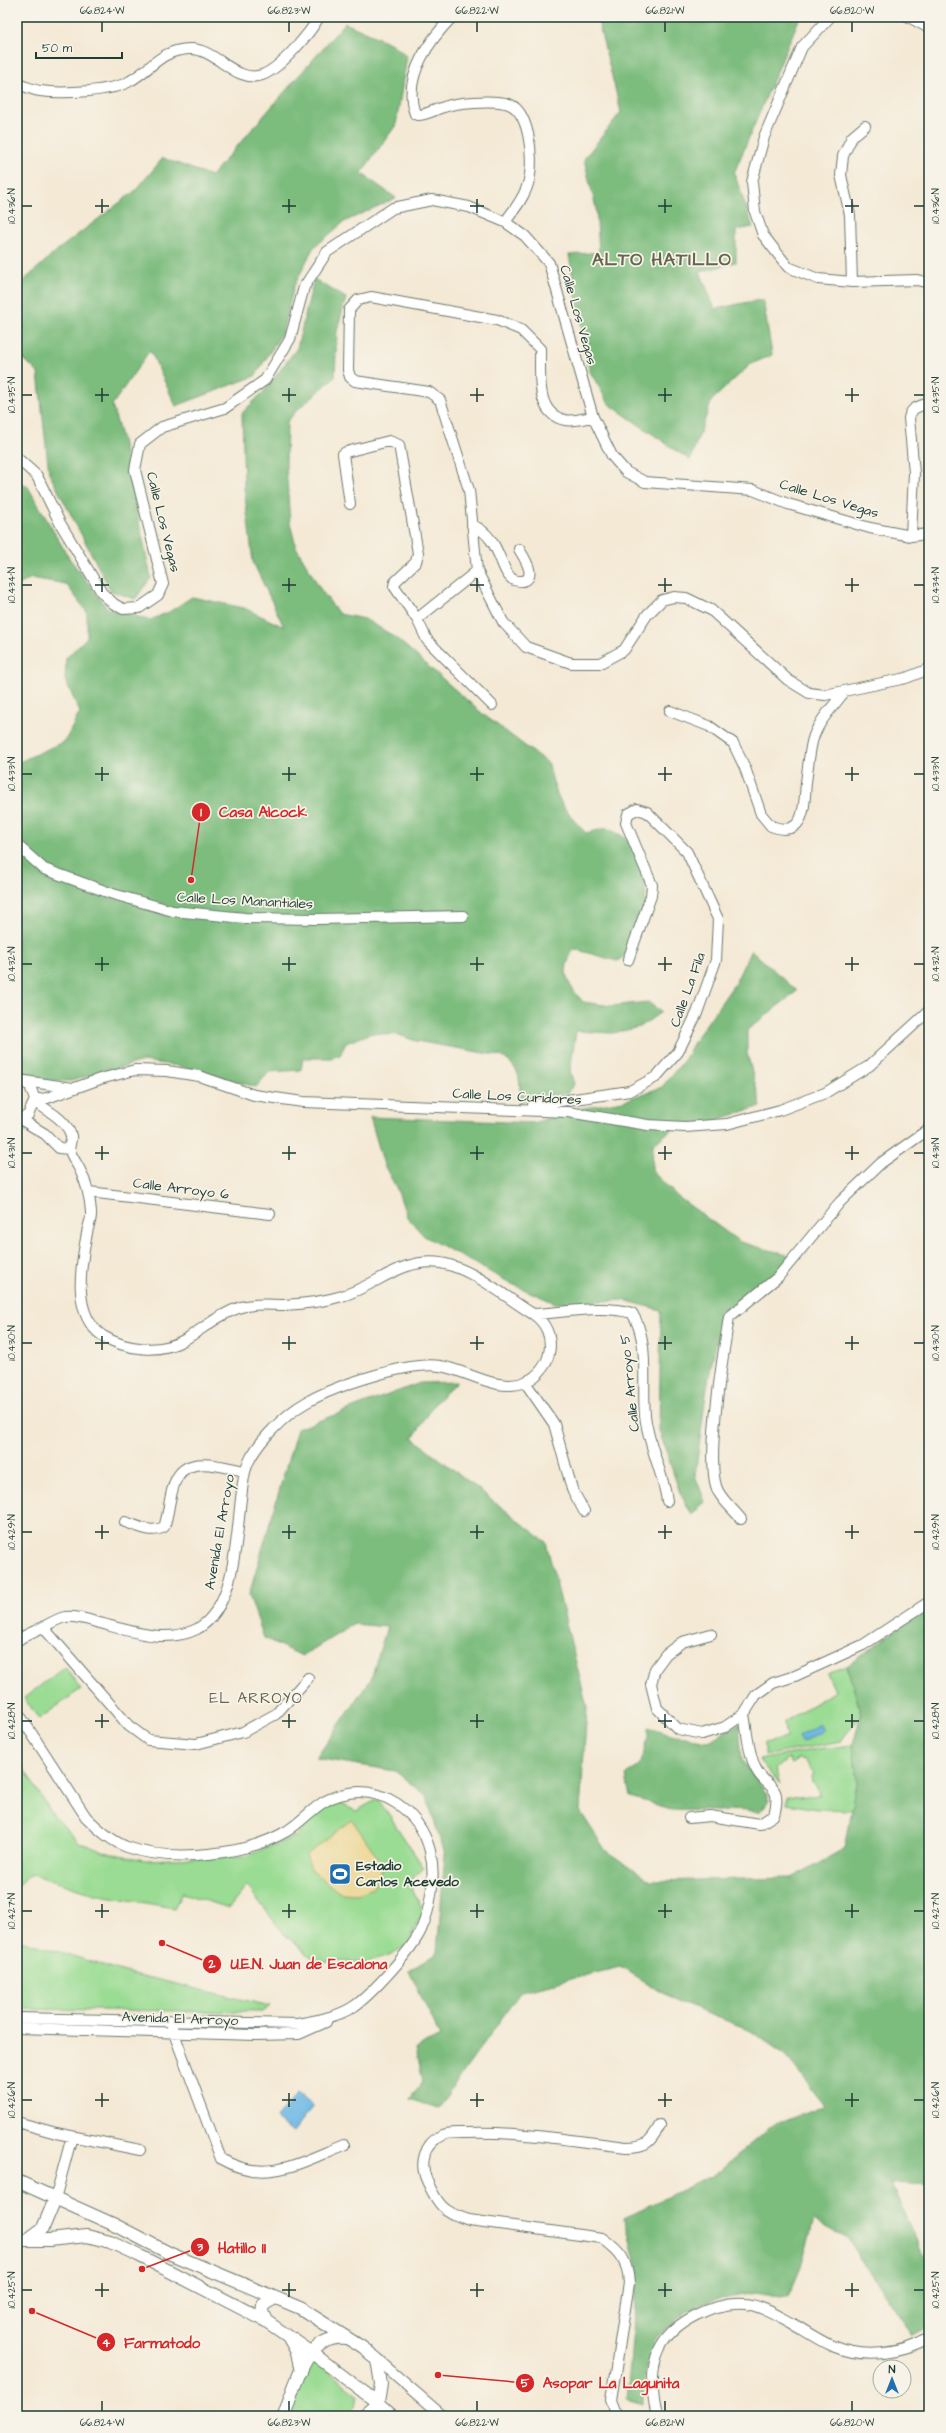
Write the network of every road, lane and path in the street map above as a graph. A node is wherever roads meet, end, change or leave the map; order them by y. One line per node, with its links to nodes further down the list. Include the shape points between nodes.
1 (318, 17): 6 (street, via 314,26 275,68 262,75 253,76 232,69 209,53 191,49 167,53 129,82 93,92 41,91)
2 (452, 17): 8 (street, via 415,69 411,88 412,106 418,116 446,106 493,102 506,103 517,108 529,138 529,180 519,203)
3 (830, 17): 9 (street, via 802,47 764,137 752,182 755,212 763,235 788,267 818,279)
4 (909, 17): 5 (street)
5 (929, 28)
6 (17, 84)
7 (865, 126): 9 (street, via 852,137 843,156 841,175 850,215)
8 (505, 222): 12 (street, Calle Los Vegas, via 525,236 549,263); 13 (street, Calle Los Vegas, via 469,207 432,200 393,208 327,252 304,287 290,339 265,380 225,408 162,427 140,444 135,470 163,584 158,595 139,608 123,609 102,593 60,523 37,476)
9 (852, 282): 10 (street, via 917,280)
10 (929, 283)
11 (929, 404): 17 (street, via 915,408 910,412 909,418 914,473)
12 (593, 417): 15 (street, via 565,420 550,413 542,401 540,350 521,330 497,320 371,297 358,300 348,310 350,377 355,381 429,392 440,400 464,470); 17 (street, Calle Los Vegas, via 612,456 626,472 645,482 753,490 788,504 863,526)
13 (17, 458)
14 (350, 504): 20 (street, via 343,454 389,441 399,445 418,553 416,562 394,586)
15 (472, 525): 18 (street, via 488,535 499,552 508,574 514,580 525,581 529,577 529,570); 19 (street)
16 (929, 534): 17 (street, Calle Los Vegas)
17 (911, 536)
18 (519, 549)
19 (477, 571): 20 (street); 22 (street, via 503,622 526,647 571,663 600,663 624,650 647,615 662,600 686,598 711,610 788,680 809,693 825,695)
20 (417, 619): 23 (street, via 427,640)
21 (929, 669): 22 (street, via 913,677)
22 (845, 691): 24 (street, via 821,721 812,742 805,812 796,824 786,829 770,826 761,814 733,743 709,726)
23 (492, 705)
24 (670, 711)
25 (17, 845): 26 (street, Calle Los Manantiales, via 44,869 173,912 245,918 310,919)
26 (463, 916)
27 (628, 960): 32 (street, Calle La Fila, via 651,896 652,885 626,823 628,814 637,809 647,812 687,852 718,919 716,960 697,1013 678,1052 656,1077 630,1091)
28 (929, 1012): 32 (street, Calle Los Curidores, via 869,1066 826,1093 780,1110 727,1124 685,1127 648,1125 568,1112)
29 (21, 1079): 30 (street); 31 (street, via 34,1093)
30 (75, 1088): 31 (street, Calle Los Curidores); 32 (street, Calle Los Curidores, via 135,1070 167,1071 199,1076 254,1095 284,1100 363,1106)
31 (35, 1101): 33 (street, via 28,1115); 35 (street, via 64,1124 71,1137)
32 (513, 1108)
33 (20, 1120): 35 (street, via 45,1134 58,1148)
34 (929, 1129): 43 (street, via 876,1168 840,1202 778,1277 730,1317 722,1356 713,1467 718,1491)
35 (69, 1149): 36 (street)
36 (89, 1192): 37 (street, Calle Arroyo 6); 38 (street, via 92,1215 81,1269 80,1291 83,1306 92,1324 102,1335 133,1347 152,1349 170,1346 242,1307 306,1304 325,1300 357,1290 400,1268 428,1263 442,1263 471,1274)
37 (270, 1214)
38 (533, 1314): 39 (street, via 548,1328 549,1354 538,1373); 41 (street, Calle Arroyo 5, via 592,1308 620,1309 632,1313 642,1342 648,1431 665,1481)
39 (525, 1382): 40 (street, Avenida El Arroyo, via 494,1384 458,1370 418,1366 352,1383 308,1402 290,1413 257,1448); 42 (street, via 554,1424 572,1489)
40 (245, 1471): 44 (street, via 204,1464 189,1466 178,1475 164,1527 157,1530 147,1529); 46 (street, Avenida El Arroyo, via 232,1562 223,1599 212,1617 196,1629 171,1637 79,1618 65,1617)
41 (667, 1501)
42 (584, 1511)
43 (742, 1519)
44 (125, 1522)
45 (929, 1602): 51 (street, via 863,1645 795,1676 773,1683 756,1695)
46 (43, 1627): 48 (street, Avenida El Arroyo); 49 (street, via 129,1726 148,1740 196,1744 243,1732 276,1714)
47 (710, 1634): 51 (street, via 682,1642 666,1654 655,1669 651,1684 657,1708 678,1729 702,1734 725,1727)
48 (17, 1641)
49 (308, 1678)
50 (17, 1711): 54 (street, Avenida El Arroyo, via 86,1817 98,1830 126,1847 145,1852 185,1854 249,1848 287,1831 311,1809 340,1795 367,1792 379,1794 403,1807 421,1830 431,1856 431,1892 424,1923 418,1936 380,1983 353,2007 299,2034 256,2035)
51 (744, 1714): 52 (street, via 755,1768 774,1790 778,1799 774,1815 760,1824 710,1816)
52 (689, 1818)
53 (17, 2018): 54 (street, Avenida El Arroyo)
54 (172, 2027): 55 (street, Avenida El Arroyo); 59 (street, via 221,2159 236,2168 252,2172 278,2171)
55 (17, 2028)
56 (17, 2122): 58 (street)
57 (660, 2126): 77 (street, via 651,2141 639,2147 502,2132 443,2134 431,2142 422,2163 434,2198 452,2215 468,2220 602,2238 618,2250 627,2266 629,2283 611,2400)
58 (72, 2136): 60 (street); 62 (street)
59 (344, 2145)
60 (140, 2150)
61 (17, 2181): 62 (street)
62 (55, 2199): 63 (street, via 43,2228); 64 (street, via 117,2226 170,2254)
63 (21, 2240): 65 (street, via 75,2236 98,2238 174,2272)
64 (275, 2298): 65 (street, via 263,2305 262,2312); 67 (street, via 300,2308)
65 (266, 2321): 66 (street)
66 (288, 2335): 69 (street); 71 (street, via 297,2352)
67 (348, 2338): 69 (street, via 329,2338); 70 (street)
68 (929, 2338): 78 (street, via 903,2350 884,2354 863,2353 833,2346 780,2316 746,2304 723,2304 701,2312 670,2334 659,2350 653,2378)
69 (311, 2352): 71 (street); 72 (street)
70 (377, 2359): 72 (street, via 381,2384); 76 (street)
71 (301, 2372): 73 (street)
72 (378, 2403): 74 (street); 75 (street)
73 (284, 2416)
74 (363, 2416)
75 (393, 2416)
76 (443, 2416)
77 (617, 2416)
78 (657, 2416)

